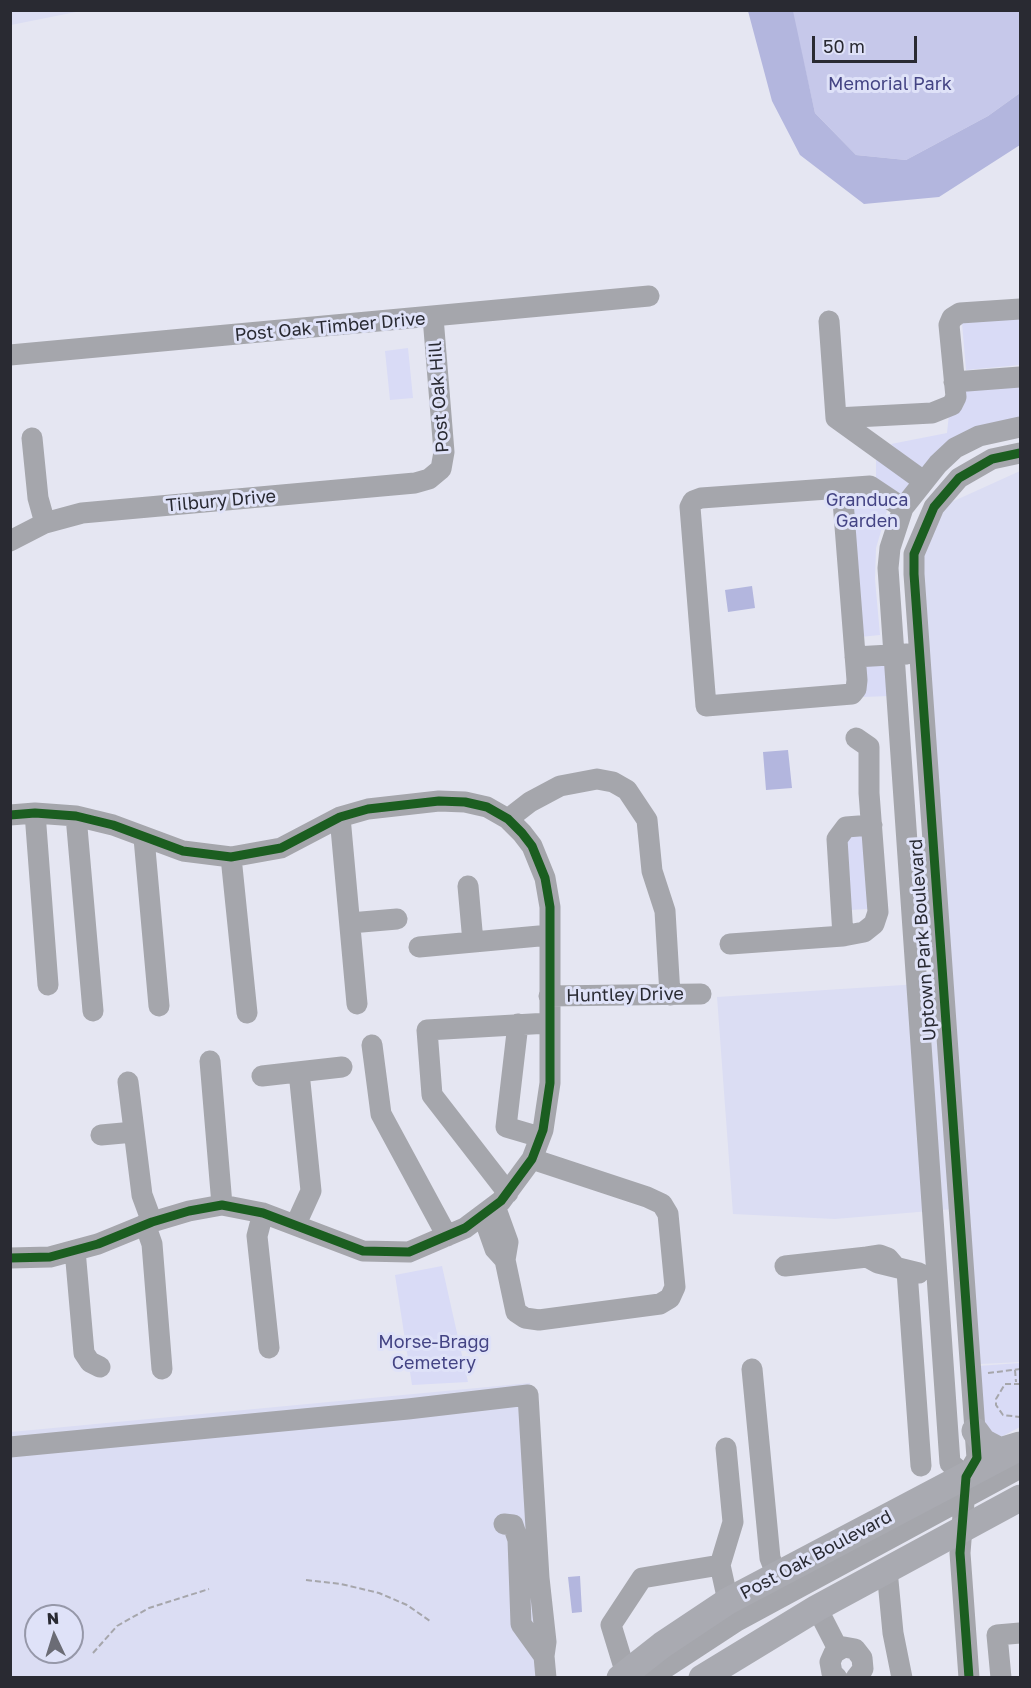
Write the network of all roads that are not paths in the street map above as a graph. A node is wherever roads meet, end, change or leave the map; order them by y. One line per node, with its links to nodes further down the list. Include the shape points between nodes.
1 (649, 296): 3 (street, Post Oak Timber Drive)
2 (1020, 309): 7 (street, via 960,313 952,318 949,325)
3 (433, 317): 5 (street, Post Oak Timber Drive); 12 (street, Post Oak Hill, via 444,452 441,469)
4 (830, 321): 8 (street)
5 (10, 355)
6 (1020, 377): 7 (street)
7 (954, 382): 8 (street, via 956,397 945,410)
8 (836, 418): 13 (street)
9 (1020, 427): 13 (street, Uptown Park Boulevard, via 979,436 956,448)
10 (32, 438): 16 (street, via 38,498)
11 (1020, 453): 18 (street, Uptown Park Boulevard, via 992,459 959,478 934,507 922,530 914,554)
12 (435, 474): 16 (street, Tilbury Drive, via 415,483 82,513)
13 (922, 480): 15 (street, Uptown Park Boulevard)
14 (842, 488): 15 (street, via 872,487); 20 (street); 20 (street, via 693,501 690,507 706,706 852,694 858,680)
15 (903, 508): 19 (street, Uptown Park Boulevard, via 888,568)
16 (45, 523): 17 (street, Tilbury Drive)
17 (10, 541)
18 (920, 652): 19 (street); 27 (street, Uptown Park Boulevard)
19 (894, 655): 20 (street); 28 (street, Uptown Park Boulevard)
20 (855, 657)
21 (856, 738): 29 (street, via 870,747)
22 (35, 813): 23 (street); 24 (street); 42 (street)
23 (10, 815)
24 (76, 816): 30 (street); 48 (street, via 69,845)
25 (340, 817): 26 (street, via 368,809 439,801 487,807); 31 (street, via 281,848); 34 (street)
26 (508, 819): 35 (street, via 532,846 545,878); 44 (street, via 560,786 597,779 627,790 647,820 652,871 665,911)
27 (931, 823): 28 (street, Uptown Park Boulevard); 40 (street, Uptown Park Boulevard)
28 (906, 825): 29 (street, via 895,816); 41 (street, Uptown Park Boulevard)
29 (872, 826): 36 (street, via 878,912 874,924 864,932); 36 (street, via 846,826 837,839)
30 (144, 838): 31 (street, via 183,851); 47 (street, via 138,874)
31 (231, 857): 49 (street)
32 (468, 886): 37 (street)
33 (397, 919): 34 (street)
34 (350, 923): 46 (street)
35 (550, 935): 37 (street); 45 (street)
36 (843, 936): 38 (street)
37 (473, 942): 39 (street)
38 (730, 944)
39 (419, 947)
40 (943, 974): 41 (street, Uptown Park Boulevard); 62 (street, Uptown Park Boulevard)
41 (917, 976): 65 (street, Uptown Park Boulevard)
42 (48, 985)
43 (701, 994): 44 (street, Huntley Drive)
44 (670, 995): 45 (street, Huntley Drive)
45 (549, 996): 50 (street)
46 (357, 1004)
47 (159, 1006)
48 (93, 1011)
49 (247, 1013)
50 (549, 1023): 51 (street); 60 (street, via 549,1102)
51 (518, 1024): 60 (street, via 507,1127); 64 (street, via 427,1030 432,1095)
52 (372, 1045): 69 (street, via 381,1114)
53 (210, 1061): 63 (street)
54 (342, 1067): 55 (street)
55 (299, 1072): 56 (street); 68 (street, via 311,1191)
56 (262, 1076)
57 (128, 1082): 58 (street)
58 (134, 1132): 59 (street); 67 (street)
59 (101, 1135)
60 (540, 1137): 61 (street)
61 (532, 1159): 64 (street); 64 (street, via 662,1204 668,1214 675,1287 670,1298 660,1304 539,1320 525,1318 516,1312 505,1260 495,1249)
62 (959, 1204): 65 (street); 79 (street, Uptown Park Boulevard)
63 (222, 1205): 66 (street); 67 (street)
64 (495, 1205): 69 (street)
65 (933, 1206): 74 (street, Uptown Park Boulevard)
66 (263, 1213): 68 (street); 75 (street, via 257,1236)
67 (148, 1223): 70 (street); 80 (street)
68 (296, 1224): 69 (street, via 363,1251 409,1251)
69 (447, 1236)
70 (75, 1250): 71 (street, via 50,1257); 77 (street, via 84,1353)
71 (10, 1257)
72 (785, 1266): 73 (street, via 885,1256)
73 (901, 1268): 74 (street); 85 (street)
74 (937, 1275): 76 (street, Uptown Park Boulevard)
75 (269, 1348)
76 (944, 1366): 79 (street); 89 (street, Uptown Park Boulevard, via 950,1463)
77 (100, 1367)
78 (752, 1369): 93 (street, via 770,1558)
79 (978, 1369): 81 (street, Uptown Park Boulevard)
80 (162, 1370)
81 (975, 1431): 82 (main road, via 983,1442 1000,1451); 89 (street, Uptown Park Boulevard, via 977,1458)
82 (1020, 1446): 89 (main road, Post Oak Boulevard)
83 (10, 1447): 98 (street, via 528,1395)
84 (726, 1448): 91 (street, via 733,1522)
85 (921, 1466)
86 (1020, 1468): 89 (street)
87 (1020, 1479): 89 (street)
88 (1020, 1498): 89 (main road, Post Oak Boulevard)
89 (964, 1504): 92 (main road, Post Oak Boulevard); 93 (main road, Post Oak Boulevard); 99 (street); 101 (street); 106 (street, via 960,1553)
90 (504, 1524): 98 (street, via 513,1525 518,1540 521,1624)
91 (720, 1564): 94 (street); 99 (street, via 642,1578 610,1625)
92 (887, 1570): 95 (main road, Post Oak Boulevard); 105 (street)
93 (777, 1576): 94 (main road, Post Oak Boulevard)
94 (728, 1601): 99 (main road, Post Oak Boulevard, via 662,1645)
95 (817, 1608): 97 (street); 102 (main road, Post Oak Boulevard)
96 (1020, 1633): 107 (street, via 997,1635)
97 (838, 1649): 103 (street, via 830,1662); 104 (street, via 849,1647 859,1653 862,1669)
98 (544, 1656): 100 (street)
99 (632, 1676)
100 (546, 1677)
101 (669, 1677)
102 (702, 1677)
103 (837, 1677)
104 (856, 1677)
105 (902, 1677)
106 (969, 1677)
107 (1001, 1677)

